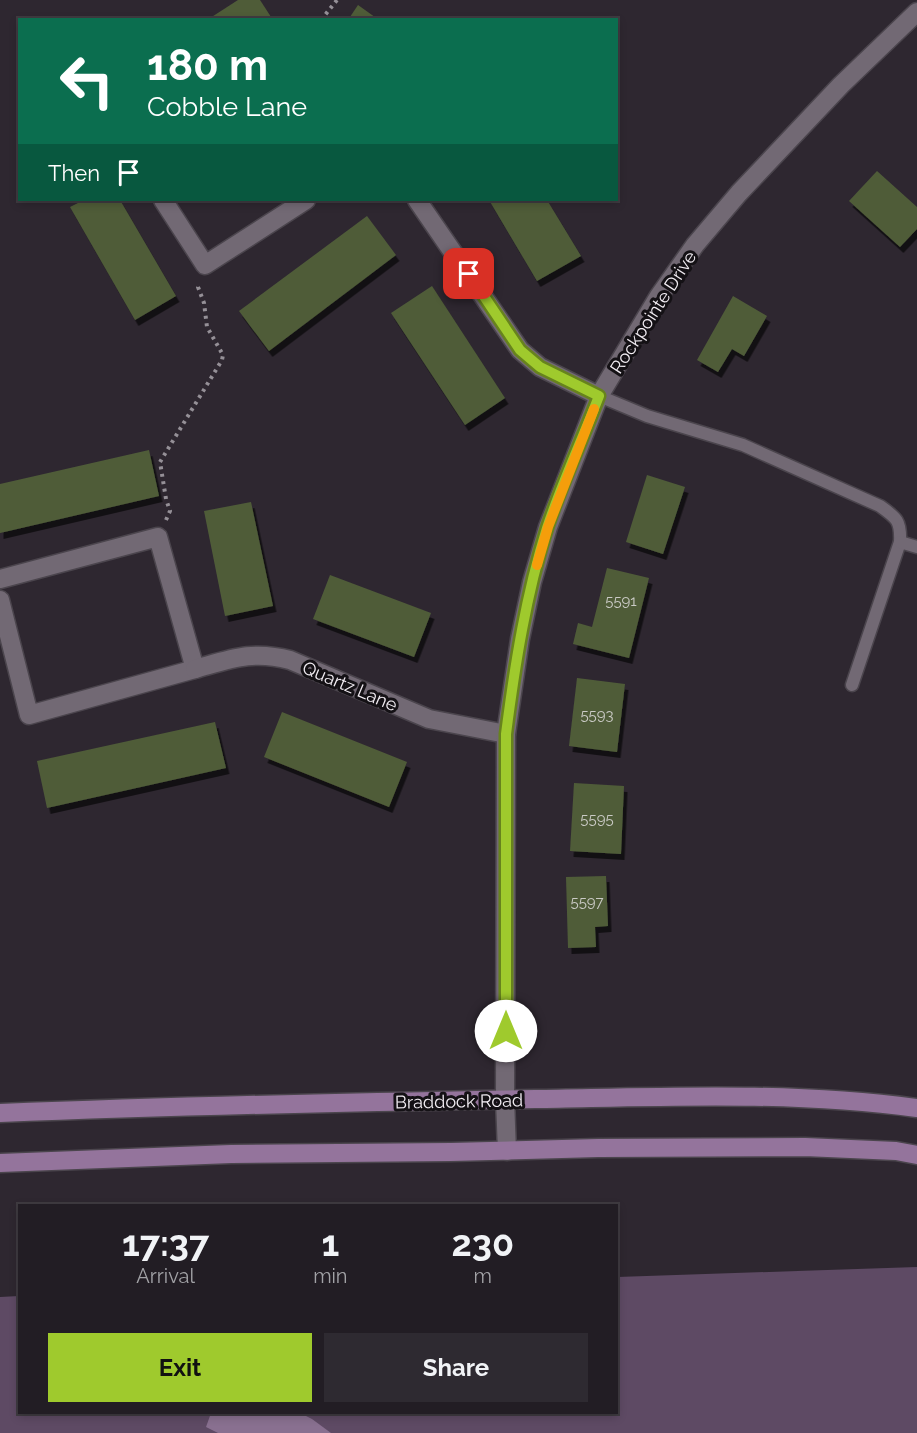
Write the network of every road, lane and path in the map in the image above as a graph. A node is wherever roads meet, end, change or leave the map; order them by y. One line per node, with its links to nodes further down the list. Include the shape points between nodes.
1 (337, 0): 3 (path)
2 (917, 12): 8 (street, Rockpointe Drive, via 846,80 696,245 659,296)
3 (323, 18)
4 (164, 201): 7 (street)
5 (304, 201): 7 (street)
6 (418, 201): 8 (street, via 520,350 540,367)
7 (205, 265): 9 (path, via 198,287 207,327 223,355 160,462 170,511)
8 (599, 396): 10 (lane, via 647,416 743,445 880,506 901,526); 16 (street, Rockpointe Drive, via 548,527 532,582)
9 (158, 537): 12 (street); 14 (street)
10 (900, 542): 11 (lane); 15 (lane)
11 (917, 547)
12 (0, 579)
13 (0, 600): 14 (street, Quartz Lane, via 29,715)
14 (195, 669): 16 (street, Quartz Lane, via 241,656 268,655 290,660 429,719)
15 (852, 685)
16 (506, 734): 17 (street, Rockpointe Drive)
17 (505, 1100): 18 (main road, Braddock Road, via 783,1097 860,1100); 19 (main road, Braddock Road); 20 (street, Rockpointe Drive)
18 (917, 1108)
19 (0, 1113)
20 (507, 1151): 21 (main road, via 805,1147); 22 (main road, via 231,1154)
21 (917, 1155)
22 (0, 1163)

